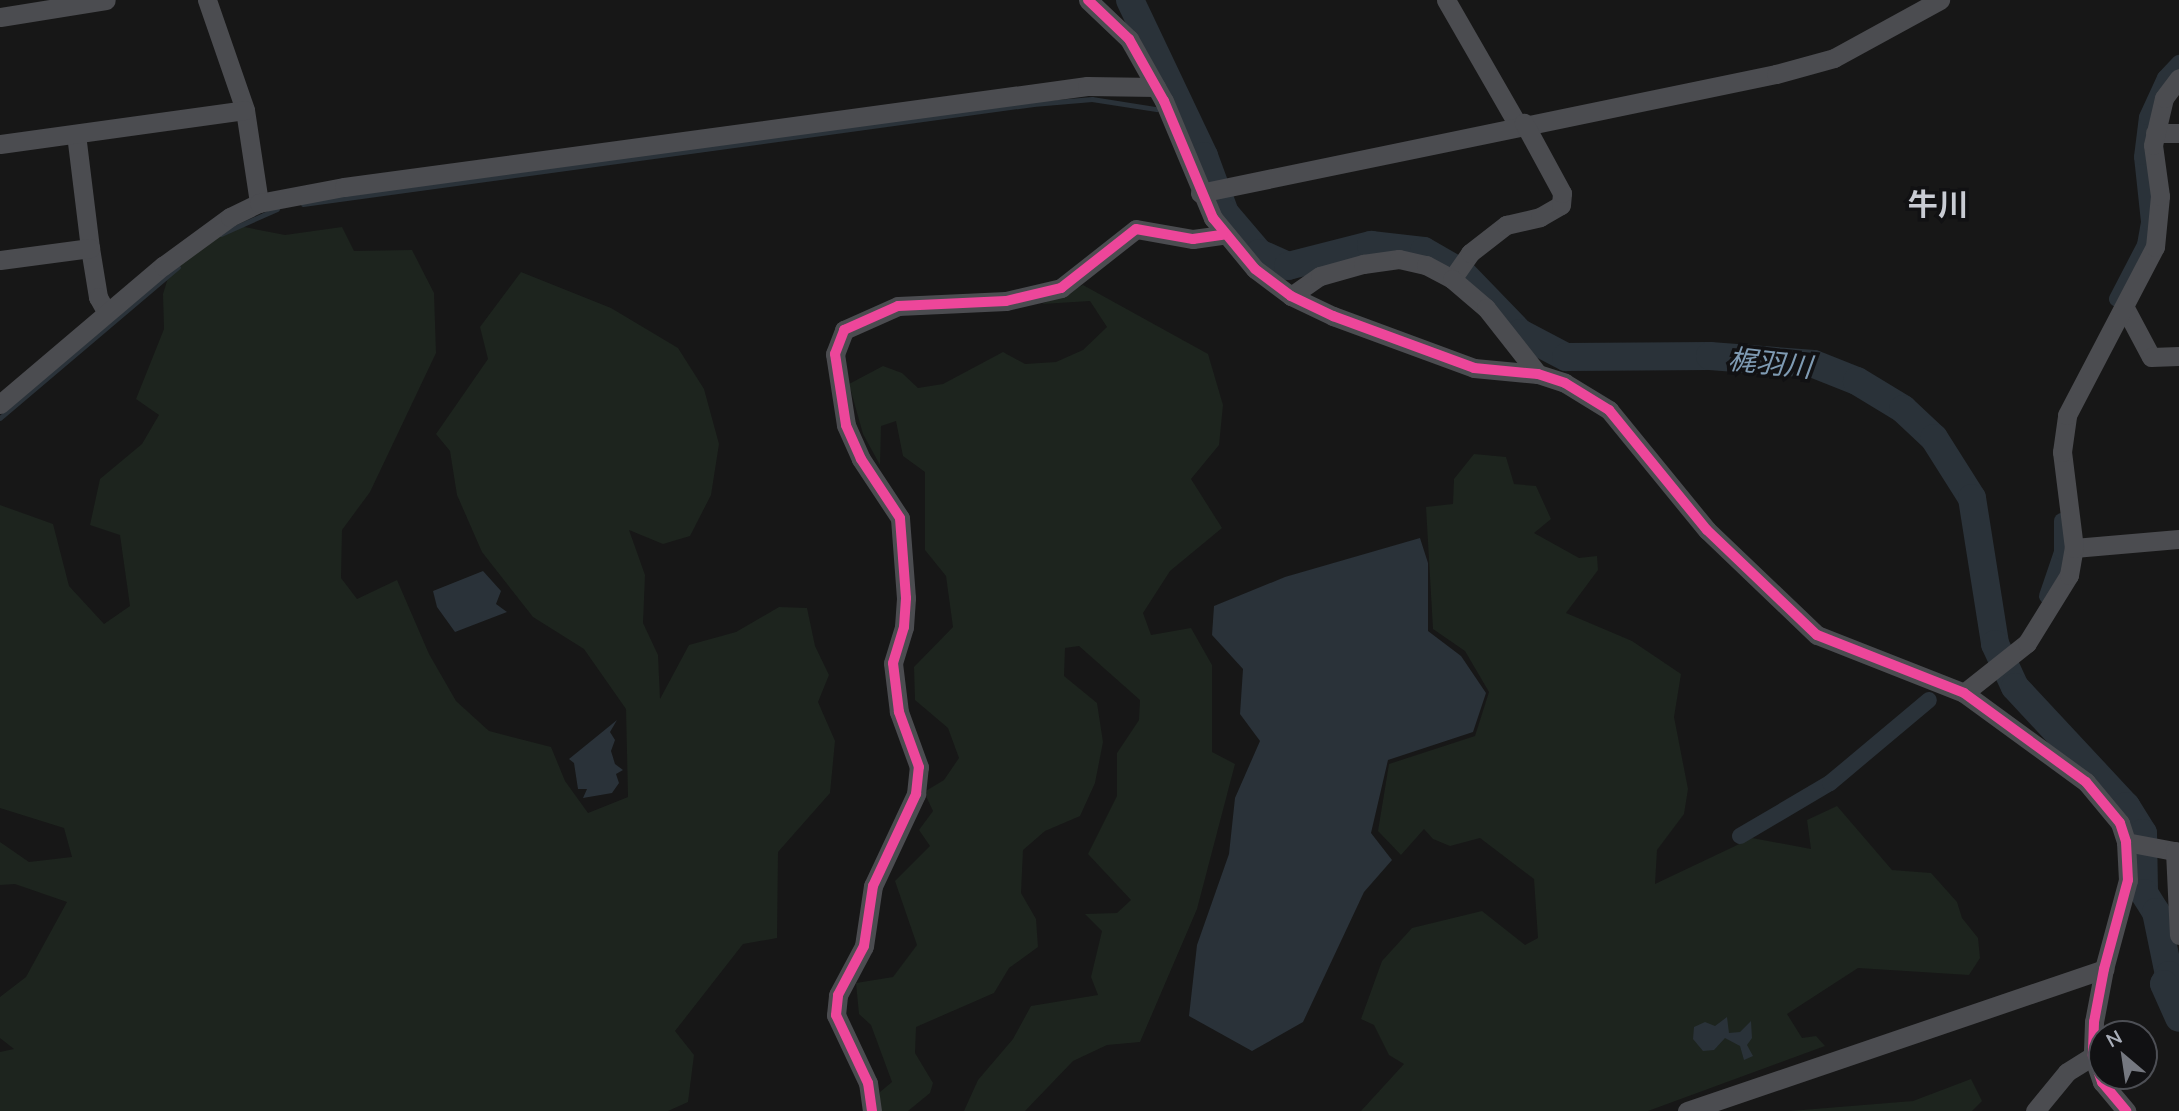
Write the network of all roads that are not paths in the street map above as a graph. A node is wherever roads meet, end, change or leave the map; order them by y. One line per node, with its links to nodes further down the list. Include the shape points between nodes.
1 (106, 0): 6 (street)
2 (206, 0): 9 (street)
3 (1088, 0): 8 (street, via 1129,39)
4 (1446, 0): 10 (street)
5 (1940, 0): 10 (street, via 1834,58 1776,75)
6 (0, 17)
7 (2179, 78): 11 (street, via 2164,98)
8 (1156, 87): 15 (street); 16 (street, via 1087,86 344,187)
9 (245, 110): 13 (street); 16 (street)
10 (1521, 124): 15 (street); 20 (street, via 1562,193 1561,205 1540,217 1506,225 1470,253)
11 (2155, 133): 12 (street); 22 (street, via 2152,145 2160,196 2155,247)
12 (2179, 133)
13 (76, 134): 14 (street); 18 (street)
14 (0, 144)
15 (1204, 192): 17 (street)
16 (259, 203): 23 (street, via 230,217 163,265)
17 (1223, 235): 21 (street, via 1255,269); 37 (street, via 1193,239 1136,229 1062,288 1006,301 898,306 844,330 835,354 846,425 861,459 900,518 906,598 904,627 893,663 899,712 919,768 916,794 873,886 864,946 838,995 836,1015 868,1083)
18 (90, 248): 19 (street); 23 (street, via 98,297)
19 (0, 260)
20 (1453, 277): 21 (street, via 1399,259 1320,275); 25 (street, via 1486,308)
21 (1291, 296): 25 (street, via 1475,368)
22 (2125, 308): 24 (street, via 2151,357); 28 (street, via 2067,415 2062,452)
23 (107, 313): 26 (street)
24 (2179, 356)
25 (1538, 374): 29 (street, via 1565,383 1609,410 1716,540 1817,635)
26 (0, 404)
27 (2179, 539): 28 (street)
28 (2074, 548): 29 (street, via 2059,597 2027,643 1990,668)
29 (1965, 693): 30 (street, via 2086,782)
30 (2133, 844): 31 (street); 33 (street)
31 (2175, 851): 32 (street)
32 (2179, 935)
33 (2104, 969): 34 (street); 38 (street)
34 (2095, 1020)
35 (2088, 1059): 39 (street, via 2067,1072)
36 (2109, 1090): 40 (street)
37 (872, 1111)
38 (1687, 1111)
39 (2035, 1111)
40 (2126, 1111)

